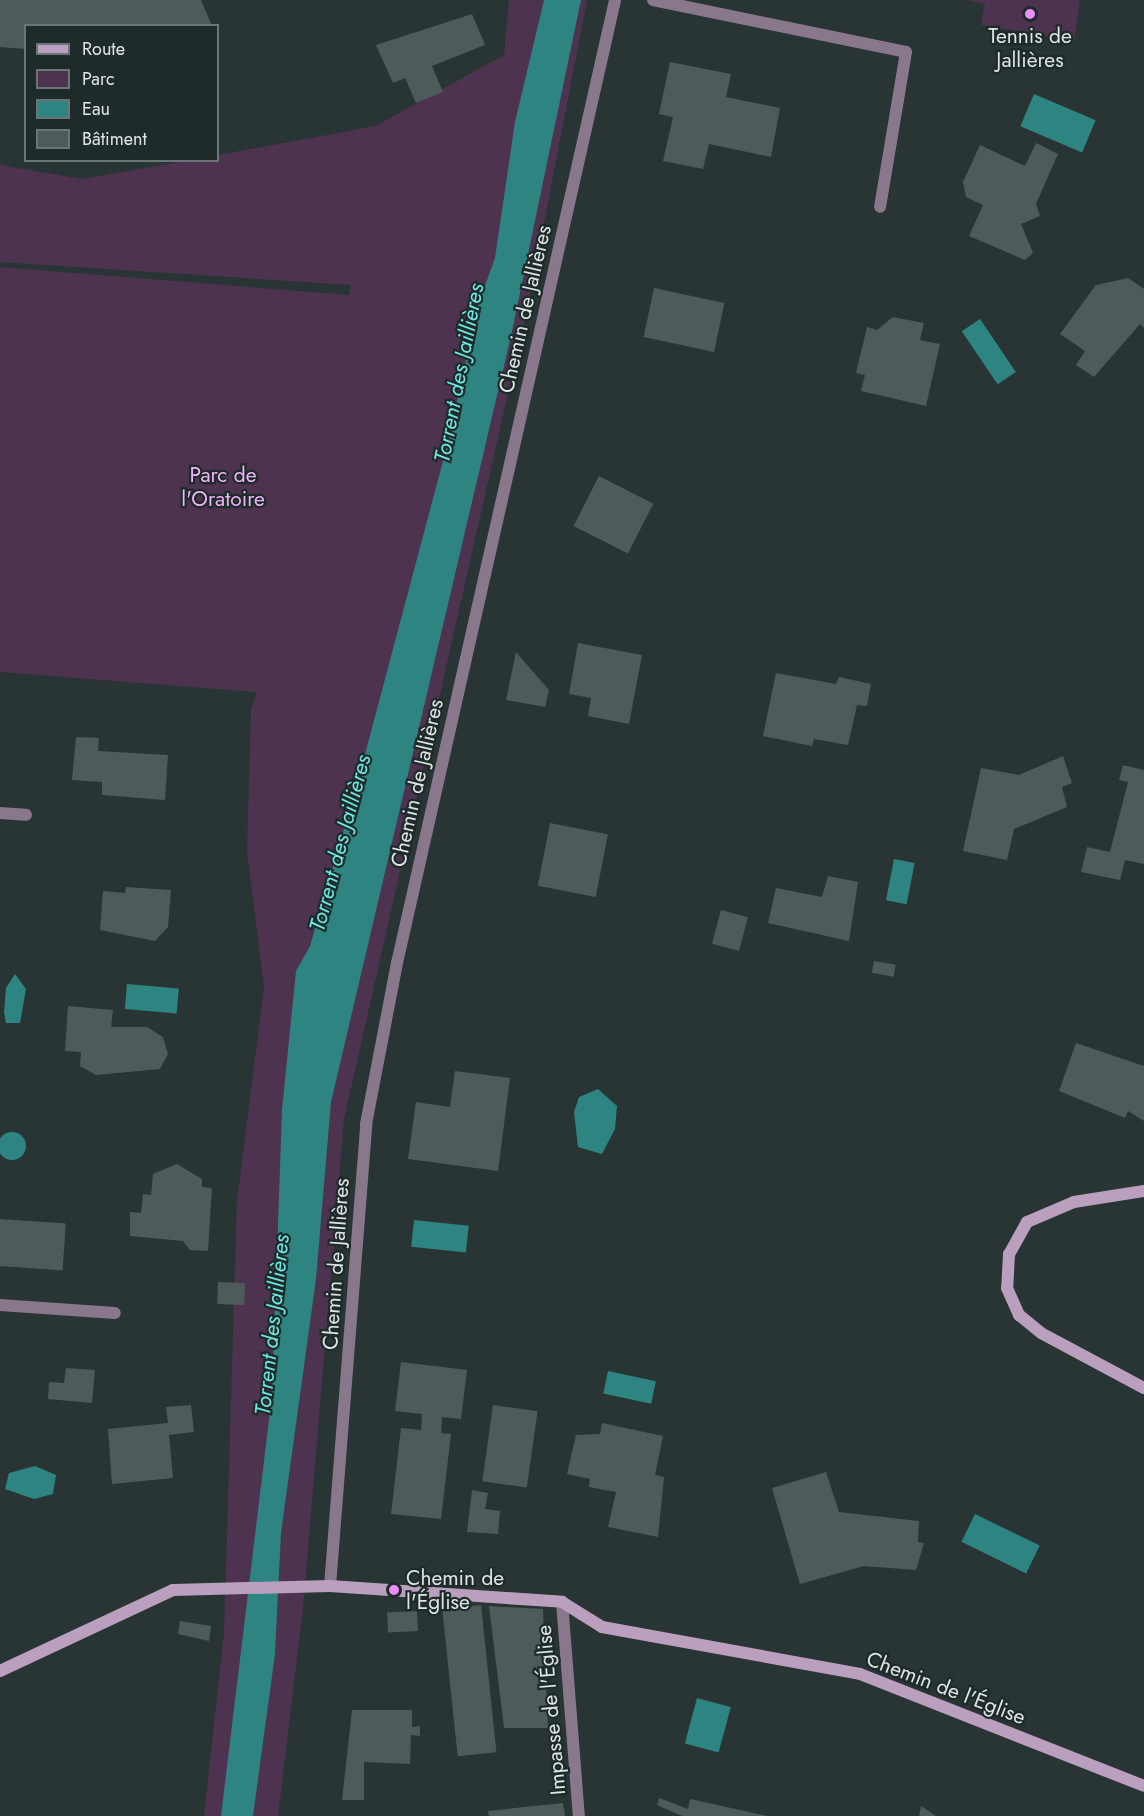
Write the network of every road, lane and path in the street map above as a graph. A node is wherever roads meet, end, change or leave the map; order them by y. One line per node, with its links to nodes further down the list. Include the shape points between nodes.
1 (615, 0): 10 (street, Chemin de Jallières, via 397,963 366,1124)
2 (653, 0): 3 (street, via 906,52)
3 (880, 207)
4 (0, 813): 5 (street)
5 (26, 815)
6 (1144, 1191): 9 (street, via 1074,1202 1027,1222 1009,1254 1007,1288 1019,1315 1041,1332)
7 (0, 1305): 8 (street)
8 (115, 1313)
9 (1144, 1388)
10 (330, 1586): 11 (street, Chemin de l'Église); 12 (street, Chemin de l'Église, via 173,1590)
11 (562, 1602): 13 (street, Chemin de l'Église, via 602,1627 860,1674); 14 (street, Impasse de l'Église)
12 (0, 1671)
13 (1144, 1786)
14 (579, 1816)

